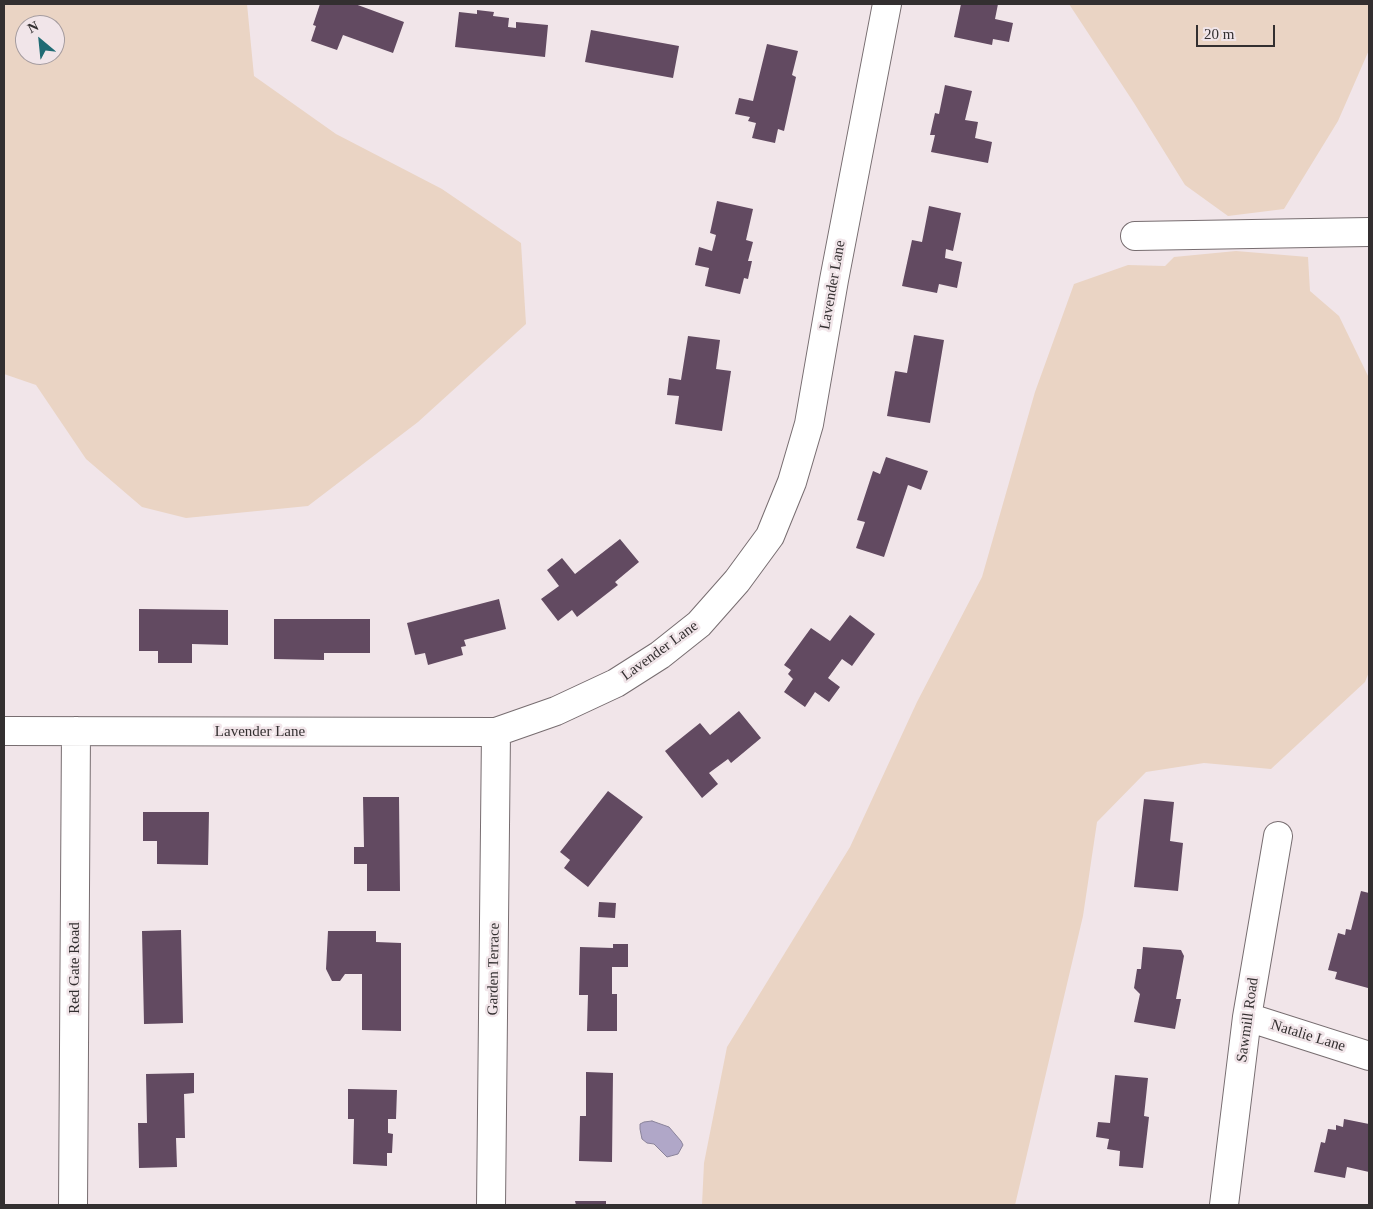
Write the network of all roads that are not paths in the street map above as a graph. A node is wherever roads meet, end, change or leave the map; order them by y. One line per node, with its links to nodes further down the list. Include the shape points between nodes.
1 (886, 4): 6 (street, Lavender Lane, via 809,424 792,482 770,536 737,581 699,624 660,655 616,683 556,711)
2 (1369, 232): 3 (street)
3 (1135, 236)
4 (4, 731): 5 (street, Lavender Lane)
5 (76, 731): 6 (street, Lavender Lane); 10 (street, Red Gate Road)
6 (496, 732): 11 (street, Garden Terrace)
7 (1278, 836): 8 (street, Sawmill Road)
8 (1247, 1017): 9 (street, Natalie Lane); 12 (street, Sawmill Road)
9 (1369, 1056)
10 (73, 1205)
11 (491, 1205)
12 (1224, 1205)

